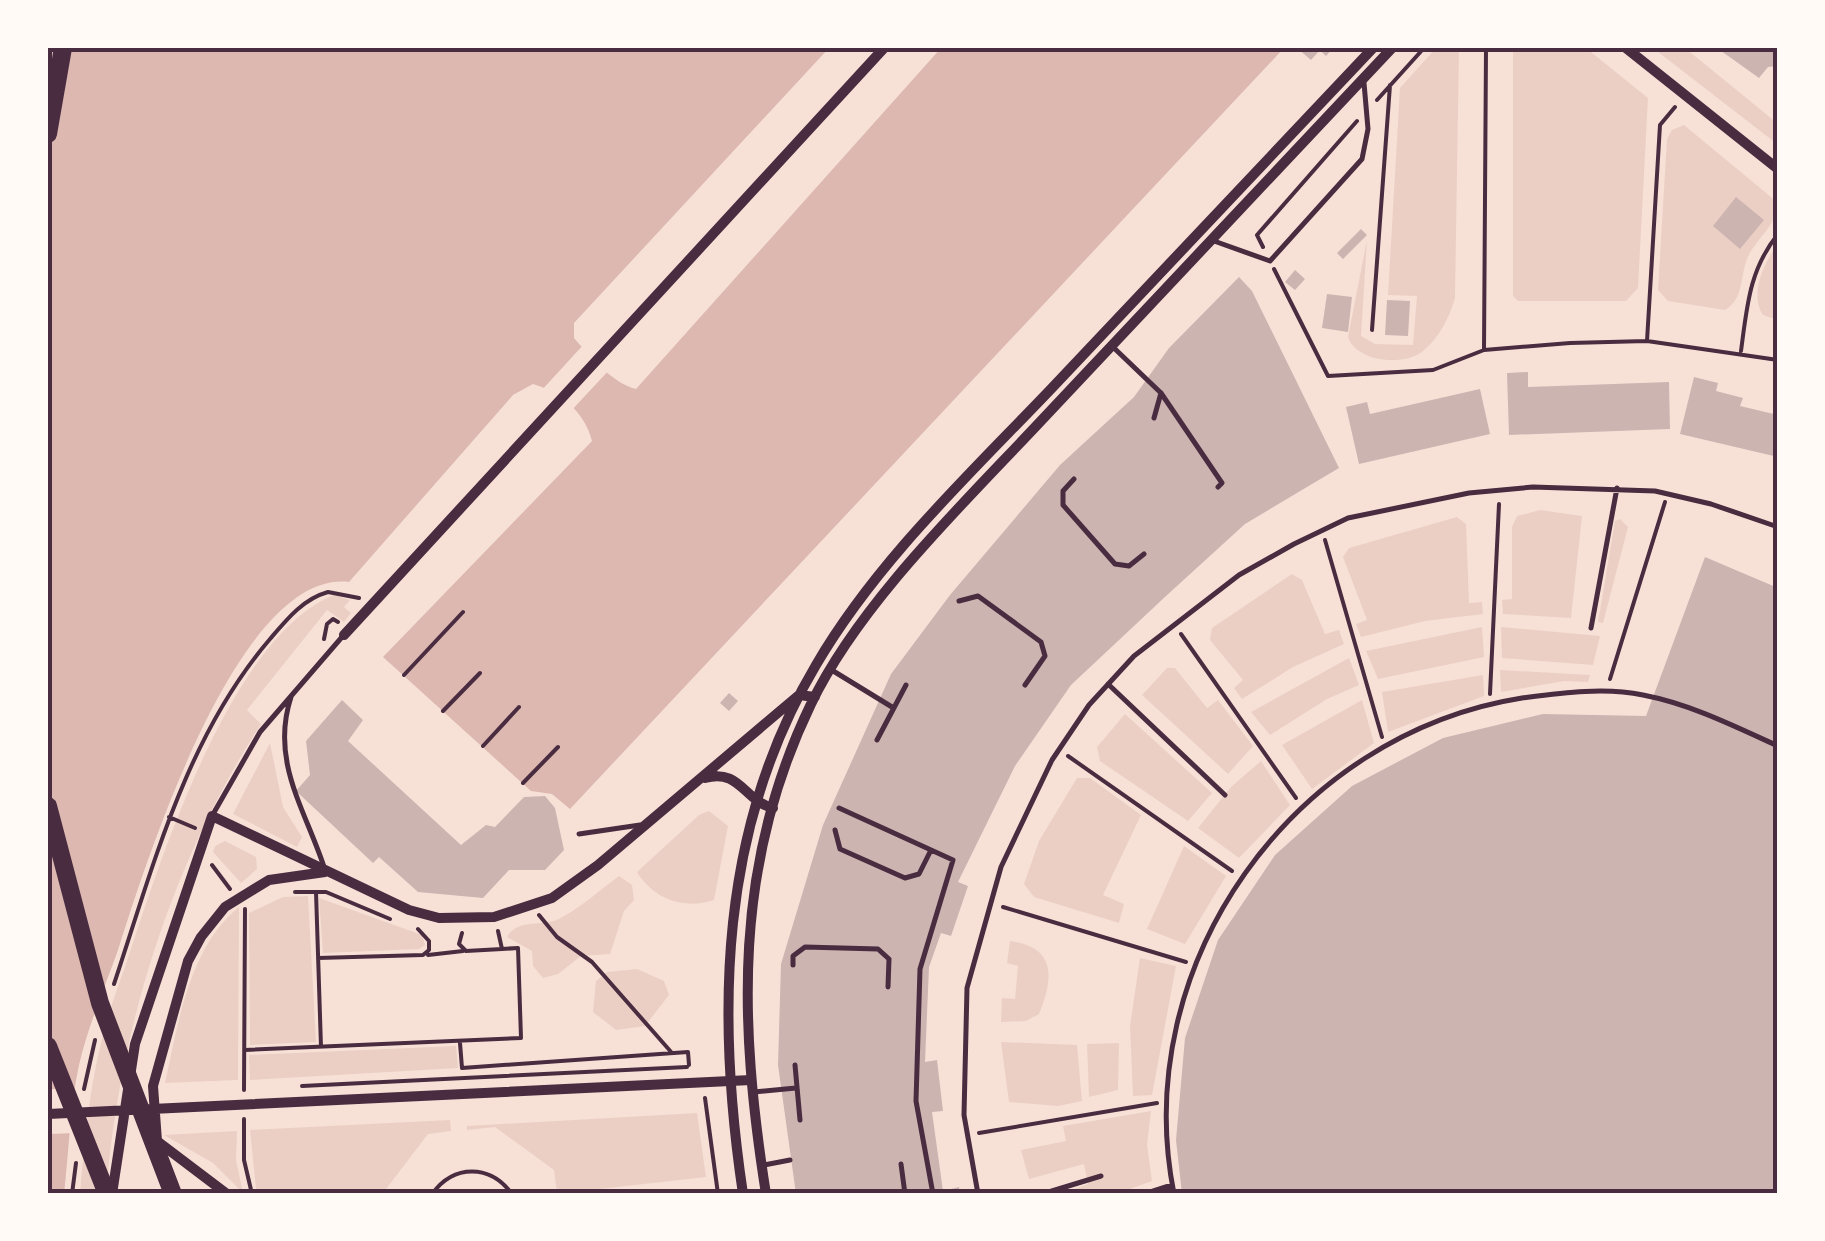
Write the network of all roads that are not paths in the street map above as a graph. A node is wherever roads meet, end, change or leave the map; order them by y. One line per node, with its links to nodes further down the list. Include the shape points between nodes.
1 (62, 48): 7 (highway)
2 (884, 48): 20 (street)
3 (1372, 48): 26 (street, via 947,500 842,626)
4 (1392, 48): 6 (street)
5 (1626, 48): 8 (street)
6 (1363, 78): 9 (street); 9 (lane, via 1362,159 1270,261)
7 (48, 134)
8 (1778, 169)
9 (1211, 240): 10 (street)
10 (1112, 346): 11 (lane); 21 (street, via 914,560)
11 (1161, 394): 12 (lane); 14 (lane, via 1222,483)
12 (1154, 418)
13 (1074, 479): 17 (lane, via 1064,506 1115,564)
14 (1218, 487)
15 (1617, 488): 16 (lane, via 1710,504); 19 (lane); 22 (lane, via 1499,490 1348,518 1240,574)
16 (1778, 528)
17 (1144, 554)
18 (959, 601): 24 (lane, via 978,596 1041,642 1044,656)
19 (1591, 628)
20 (344, 635): 25 (lane)
21 (830, 669): 27 (street); 28 (lane)
22 (1108, 684): 32 (lane); 64 (lane, via 1059,750 1002,867 967,988 967,1135)
23 (906, 685): 28 (lane)
24 (1025, 685)
25 (292, 694): 37 (lane, via 260,732); 42 (lane, via 283,722 284,758)
26 (799, 695): 27 (street); 31 (street); 33 (street)
27 (814, 697): 35 (street)
28 (892, 707): 29 (lane)
29 (876, 740)
30 (1778, 746): 56 (lane, via 1642,694 1565,692 1490,704 1417,728 1350,766 1302,806 1240,877 1195,964 1178,1012 1166,1101)
31 (699, 780): 33 (street, via 725,775); 38 (street)
32 (1225, 795)
33 (757, 804): 35 (street); 47 (street, via 727,965)
34 (48, 806): 58 (highway, via 100,1002)
35 (773, 808): 48 (street, via 745,966)
36 (839, 808): 41 (lane)
37 (212, 816): 42 (street); 57 (street, via 135,1044)
38 (647, 824): 40 (lane); 42 (street, via 552,898 494,916 439,918)
39 (834, 831): 41 (lane, via 840,849 905,878 924,868)
40 (579, 834)
41 (931, 850): 63 (lane, via 953,860 920,970 916,1100)
42 (326, 872): 59 (street, via 269,880 225,908 188,960 153,1086 158,1140)
43 (792, 962): 44 (lane, via 804,947 878,950 889,959)
44 (888, 987)
45 (48, 1046): 57 (highway)
46 (795, 1065): 49 (lane)
47 (728, 1082): 48 (street); 50 (street); 60 (street)
48 (752, 1086): 49 (lane); 54 (street)
49 (796, 1088): 51 (lane)
50 (48, 1114)
51 (800, 1120)
52 (790, 1160): 54 (lane)
53 (901, 1164): 62 (lane)
54 (762, 1165): 61 (street)
55 (1100, 1176): 65 (lane)
56 (1172, 1185): 66 (lane); 67 (lane)
57 (110, 1194)
58 (174, 1194)
59 (227, 1194)
60 (743, 1194)
61 (766, 1194)
62 (905, 1194)
63 (933, 1194)
64 (978, 1194)
65 (1042, 1194)
66 (1144, 1194)
67 (1174, 1194)

